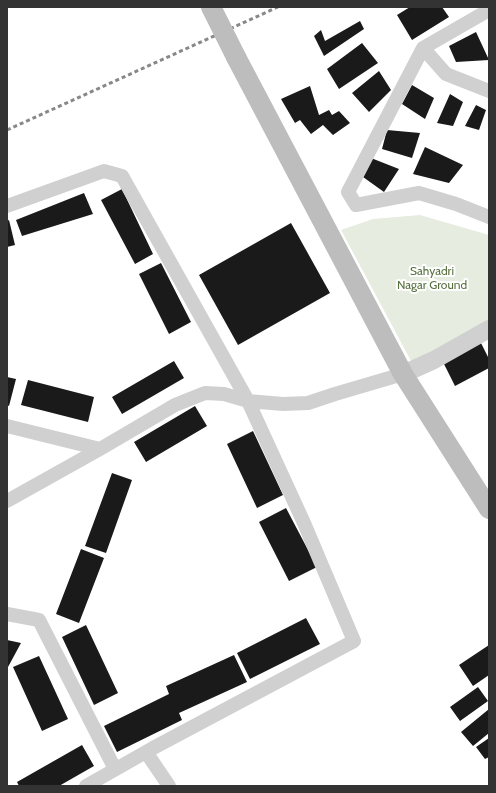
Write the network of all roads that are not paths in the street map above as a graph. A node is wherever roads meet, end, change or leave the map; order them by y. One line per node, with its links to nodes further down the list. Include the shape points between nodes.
1 (211, 7): 8 (main road, bridge)
2 (489, 10): 3 (street)
3 (423, 48): 4 (street, via 446,74); 6 (street, via 348,192 356,205 419,193)
4 (489, 91)
5 (7, 206): 9 (street, via 104,171 122,176)
6 (489, 216)
7 (489, 329): 8 (street)
8 (403, 374): 9 (street, via 308,403); 13 (main road)
9 (248, 401): 11 (street, via 224,394 205,393 175,405); 15 (street, via 304,523 354,642)
10 (7, 426): 11 (street)
11 (100, 449): 12 (street)
12 (7, 501)
13 (489, 509)
14 (7, 614): 16 (street, via 39,620)
15 (146, 752): 16 (street); 18 (street)
16 (115, 769): 17 (street)
17 (86, 786)
18 (168, 786)

